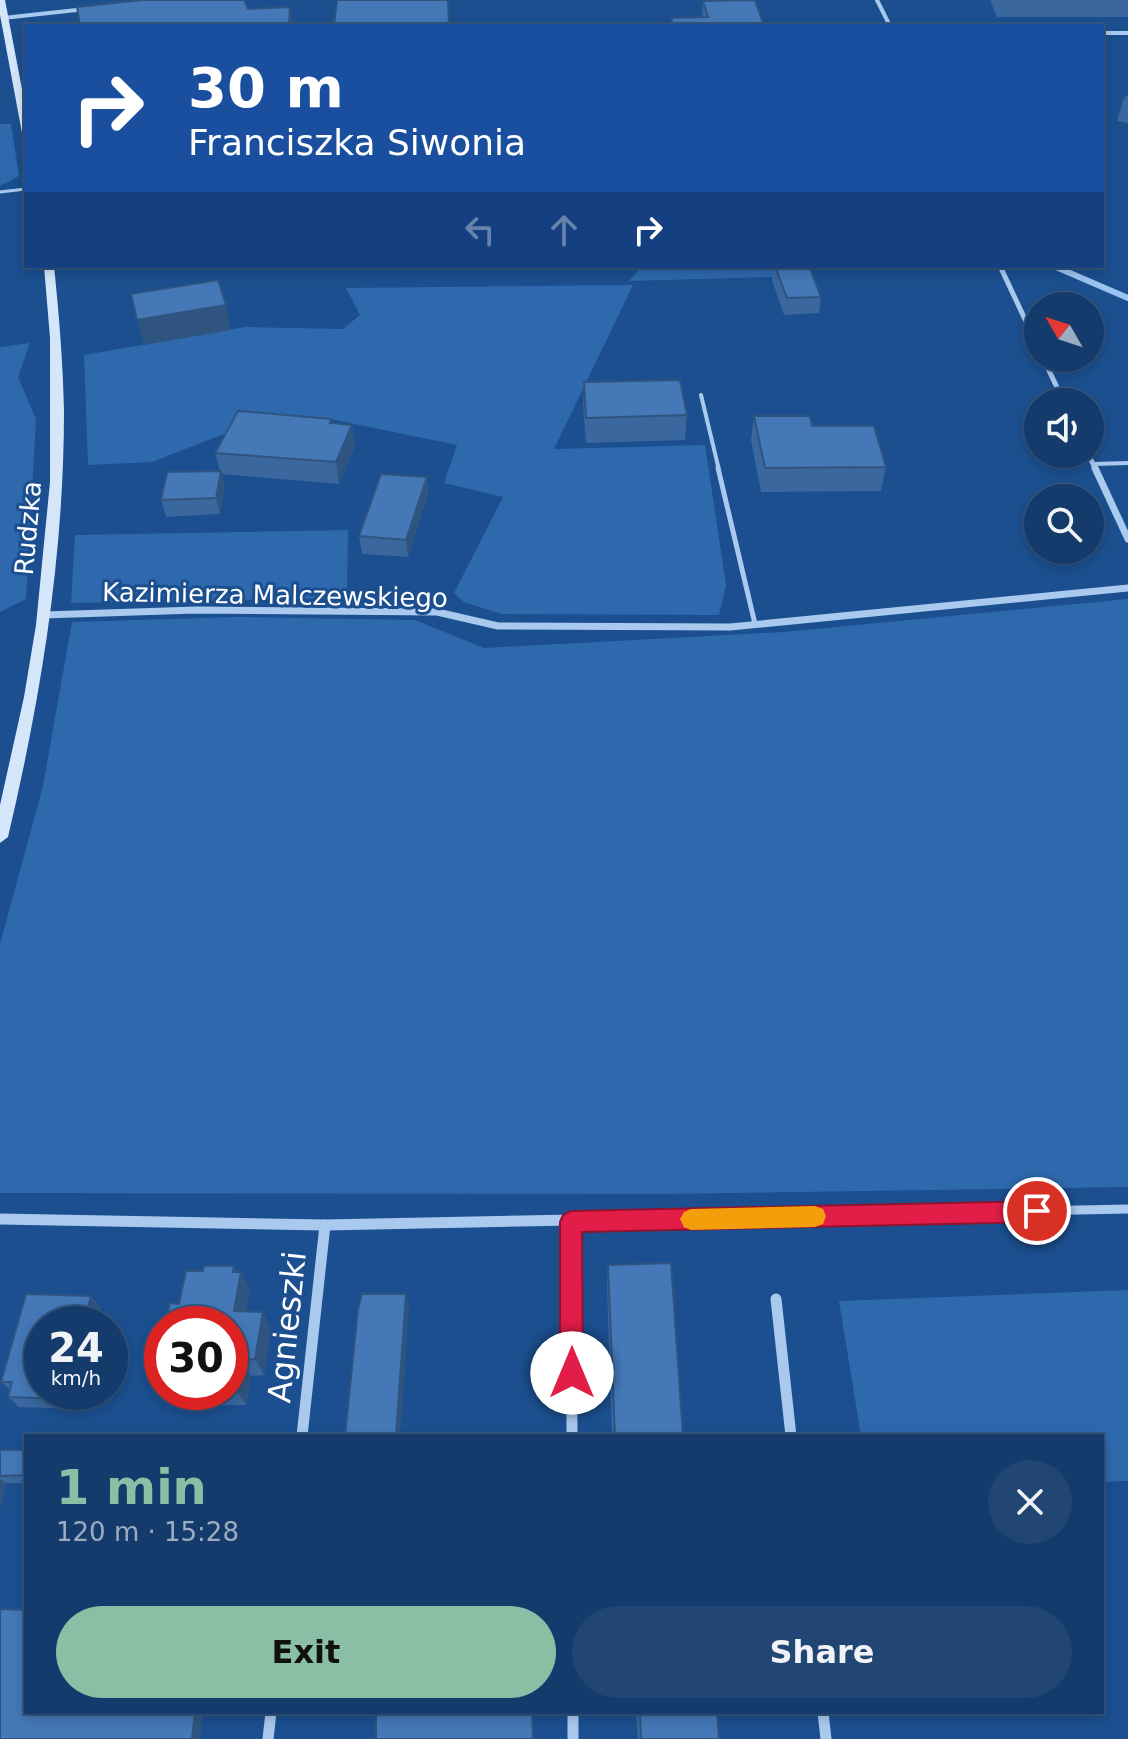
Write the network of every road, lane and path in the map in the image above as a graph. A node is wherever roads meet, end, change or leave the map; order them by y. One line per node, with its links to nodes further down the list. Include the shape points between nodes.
1 (1, 0): 4 (street)
2 (877, 0): 5 (street)
3 (100, 7): 4 (street)
4 (3, 18): 8 (street)
5 (889, 24)
6 (1104, 33): 7 (street)
7 (1128, 33)
8 (24, 123)
9 (24, 189): 10 (lane)
10 (0, 192)
11 (49, 268): 20 (street, Rudzka, via 59,400 54,532)
12 (1001, 268): 13 (street)
13 (1024, 317)
14 (701, 395): 21 (lane)
15 (1128, 463): 16 (lane)
16 (1104, 464)
17 (1095, 468): 18 (street)
18 (1128, 539)
19 (1128, 588): 21 (street, Kazimierza Malczewskiego)
20 (44, 615): 21 (street, Kazimierza Malczewskiego, via 362,611 437,612 498,626); 22 (street, Rudzka)
21 (755, 624)
22 (0, 837)
23 (1128, 1209): 25 (street)
24 (0, 1219): 26 (street)
25 (571, 1222): 26 (street); 29 (street)
26 (325, 1225): 28 (street, Agnieszki)
27 (776, 1299): 30 (street)
28 (302, 1434)
29 (572, 1434)
30 (791, 1434)
31 (271, 1714): 34 (street)
32 (573, 1714): 35 (street)
33 (823, 1714): 36 (street)
34 (268, 1739)
35 (573, 1739)
36 (826, 1739)

